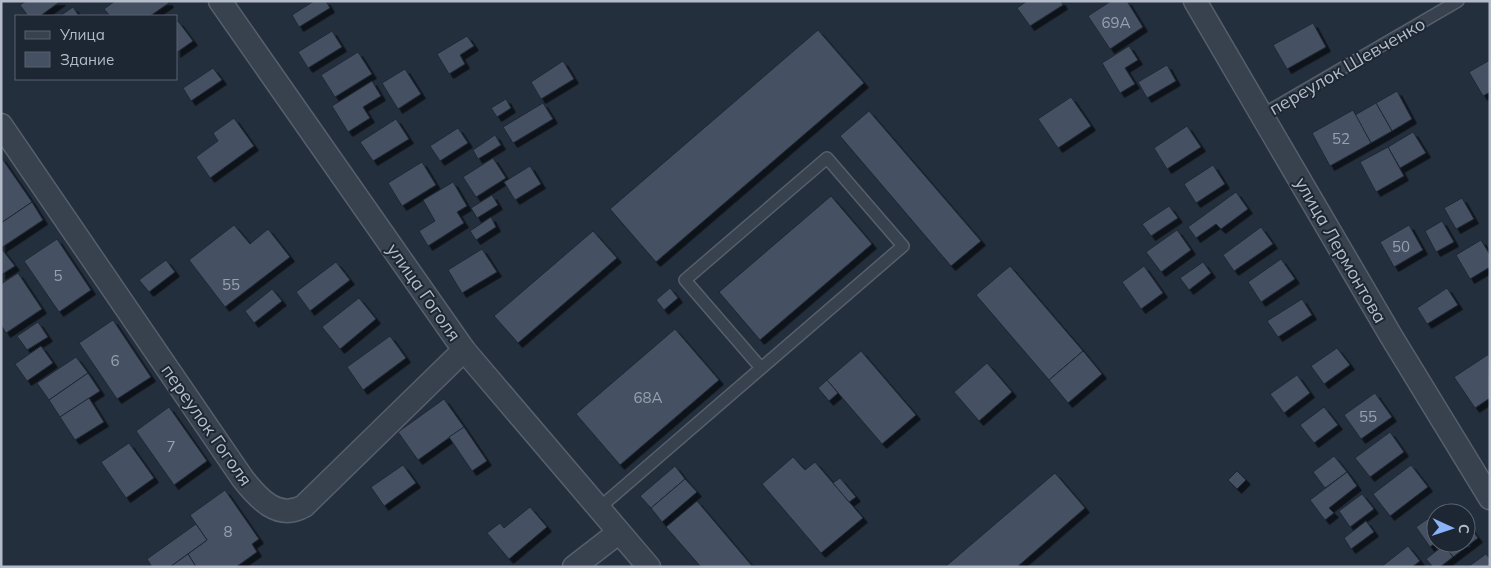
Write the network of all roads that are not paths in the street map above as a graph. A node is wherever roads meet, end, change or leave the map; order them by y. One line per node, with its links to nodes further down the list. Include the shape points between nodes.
1 (220, 1): 6 (street, улица Гоголя)
2 (1195, 1): 4 (street, улица Лермонтова)
3 (1458, 1): 4 (lane, переулок Шевченко)
4 (1262, 115): 8 (street, улица Лермонтова)
5 (1, 125): 6 (street, переулок Гоголя, via 243,479 252,491 276,509 291,512 304,506)
6 (464, 350): 9 (street, улица Гоголя)
7 (761, 368): 7 (lane, via 685,280 828,158 903,246); 9 (lane)
8 (1490, 498)
9 (598, 509): 10 (street, улица Гоголя)
10 (618, 533): 11 (street); 12 (street, улица Гоголя)
11 (574, 567)
12 (648, 567)

